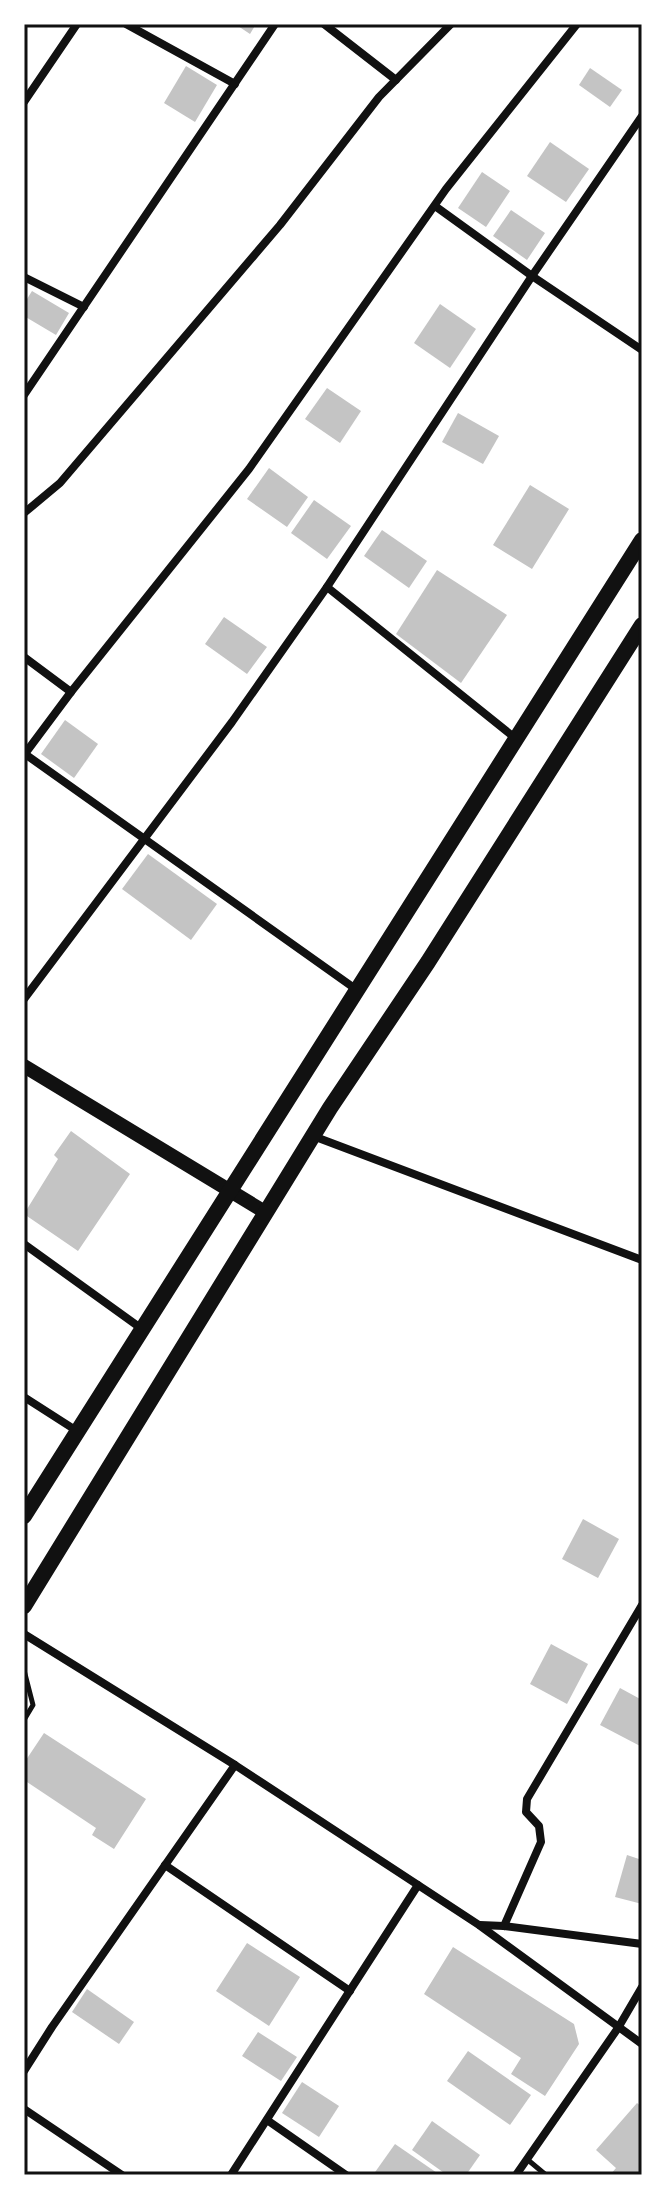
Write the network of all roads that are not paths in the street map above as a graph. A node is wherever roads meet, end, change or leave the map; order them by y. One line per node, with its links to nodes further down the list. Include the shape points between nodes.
1 (77, 24): 9 (street)
2 (126, 24): 8 (street)
3 (275, 24): 8 (street)
4 (324, 24): 7 (street)
5 (451, 24): 7 (street)
6 (577, 24): 11 (street)
7 (396, 80): 17 (street, via 70,471)
8 (235, 84): 14 (street)
9 (24, 102)
10 (642, 116): 12 (street)
11 (435, 206): 12 (street); 22 (street, via 249,469)
12 (532, 276): 15 (street); 19 (street)
13 (24, 277): 14 (street)
14 (84, 307): 16 (street)
15 (642, 350)
16 (24, 395)
17 (24, 513)
18 (642, 540): 23 (main road)
19 (327, 587): 23 (street); 25 (street)
20 (642, 625): 29 (main road)
21 (24, 657): 22 (street)
22 (71, 692): 24 (street)
23 (515, 738): 26 (main road)
24 (24, 755): 25 (street)
25 (144, 841): 26 (street); 27 (street)
26 (358, 991): 30 (main road)
27 (24, 999)
28 (24, 1066): 30 (street)
29 (313, 1136): 31 (main road); 33 (street)
30 (229, 1191): 31 (street); 34 (main road)
31 (265, 1212): 39 (main road)
32 (24, 1244): 34 (street)
33 (642, 1260)
34 (142, 1329): 36 (main road)
35 (24, 1397): 36 (street)
36 (77, 1432): 37 (main road)
37 (24, 1516)
38 (642, 1605): 47 (street, via 527,1799 526,1812 539,1826 541,1842)
39 (24, 1606)
40 (24, 1634): 43 (street)
41 (24, 1670): 42 (lane, via 33,1705)
42 (24, 1720)
43 (235, 1765): 44 (street); 45 (street)
44 (165, 1865): 50 (street); 53 (street)
45 (418, 1885): 46 (street); 50 (street)
46 (479, 1925): 47 (street); 51 (street)
47 (504, 1926): 48 (street)
48 (642, 1944)
49 (642, 1987): 51 (street)
50 (350, 1991): 55 (street)
51 (618, 2028): 52 (street); 56 (street)
52 (642, 2044)
53 (24, 2071)
54 (24, 2109): 57 (street)
55 (267, 2120): 58 (street); 59 (street)
56 (527, 2159): 60 (street); 61 (lane)
57 (122, 2175)
58 (231, 2175)
59 (346, 2175)
60 (516, 2175)
61 (546, 2175)

